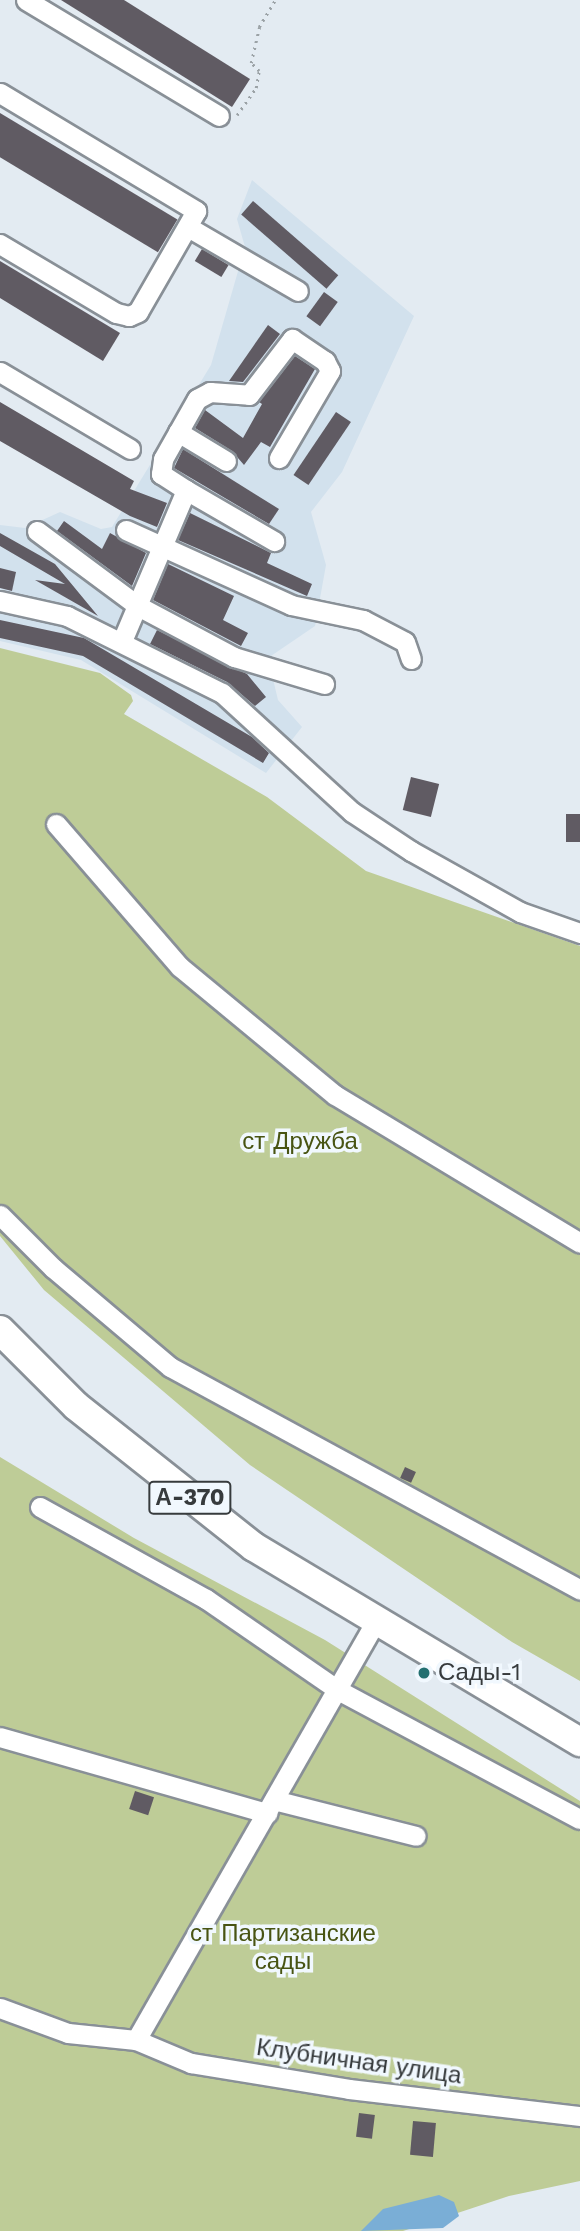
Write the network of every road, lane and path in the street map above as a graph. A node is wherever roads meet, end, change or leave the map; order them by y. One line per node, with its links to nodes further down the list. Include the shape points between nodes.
1 (26, 0): 4 (street)
2 (275, 0): 4 (path, via 259,27 251,63 259,71 256,88 236,116)
3 (0, 93): 5 (street, via 189,203 196,211)
4 (219, 116)
5 (188, 227): 6 (street, via 138,312 130,316 116,313); 7 (street)
6 (0, 244)
7 (298, 291)
8 (0, 372): 10 (street)
9 (178, 432): 11 (street, via 197,399 210,392 249,395 292,339 325,361 330,371); 12 (street); 13 (street, via 163,459 162,474)
10 (131, 449)
11 (279, 458)
12 (226, 461)
13 (186, 490): 16 (street); 17 (street)
14 (125, 530): 17 (street)
15 (37, 531): 19 (street)
16 (274, 541)
17 (161, 546): 19 (street); 21 (street, via 290,605 363,620 405,642)
18 (0, 601): 20 (street, via 67,616)
19 (138, 606): 20 (street); 22 (street, via 234,657)
20 (122, 641): 24 (street, via 222,693 352,812 411,851 520,912)
21 (411, 659)
22 (324, 684)
23 (56, 824): 26 (street, via 180,967 335,1095)
24 (580, 933)
25 (0, 1215): 29 (street, via 53,1268 170,1367)
26 (580, 1243)
27 (0, 1330): 30 (highway, А-370, via 135,1456 254,1547)
28 (40, 1507): 31 (street, via 206,1599)
29 (580, 1590)
30 (376, 1621): 31 (street); 33 (highway, А-370)
31 (338, 1690): 34 (street); 35 (street)
32 (0, 1737): 34 (street)
33 (580, 1742)
34 (271, 1806): 36 (street); 38 (street)
35 (580, 1819)
36 (416, 1836)
37 (0, 2008): 38 (street, Клубничная улица, via 68,2033)
38 (136, 2040): 39 (street, Клубничная улица, via 205,2065 349,2089)
39 (580, 2116)

